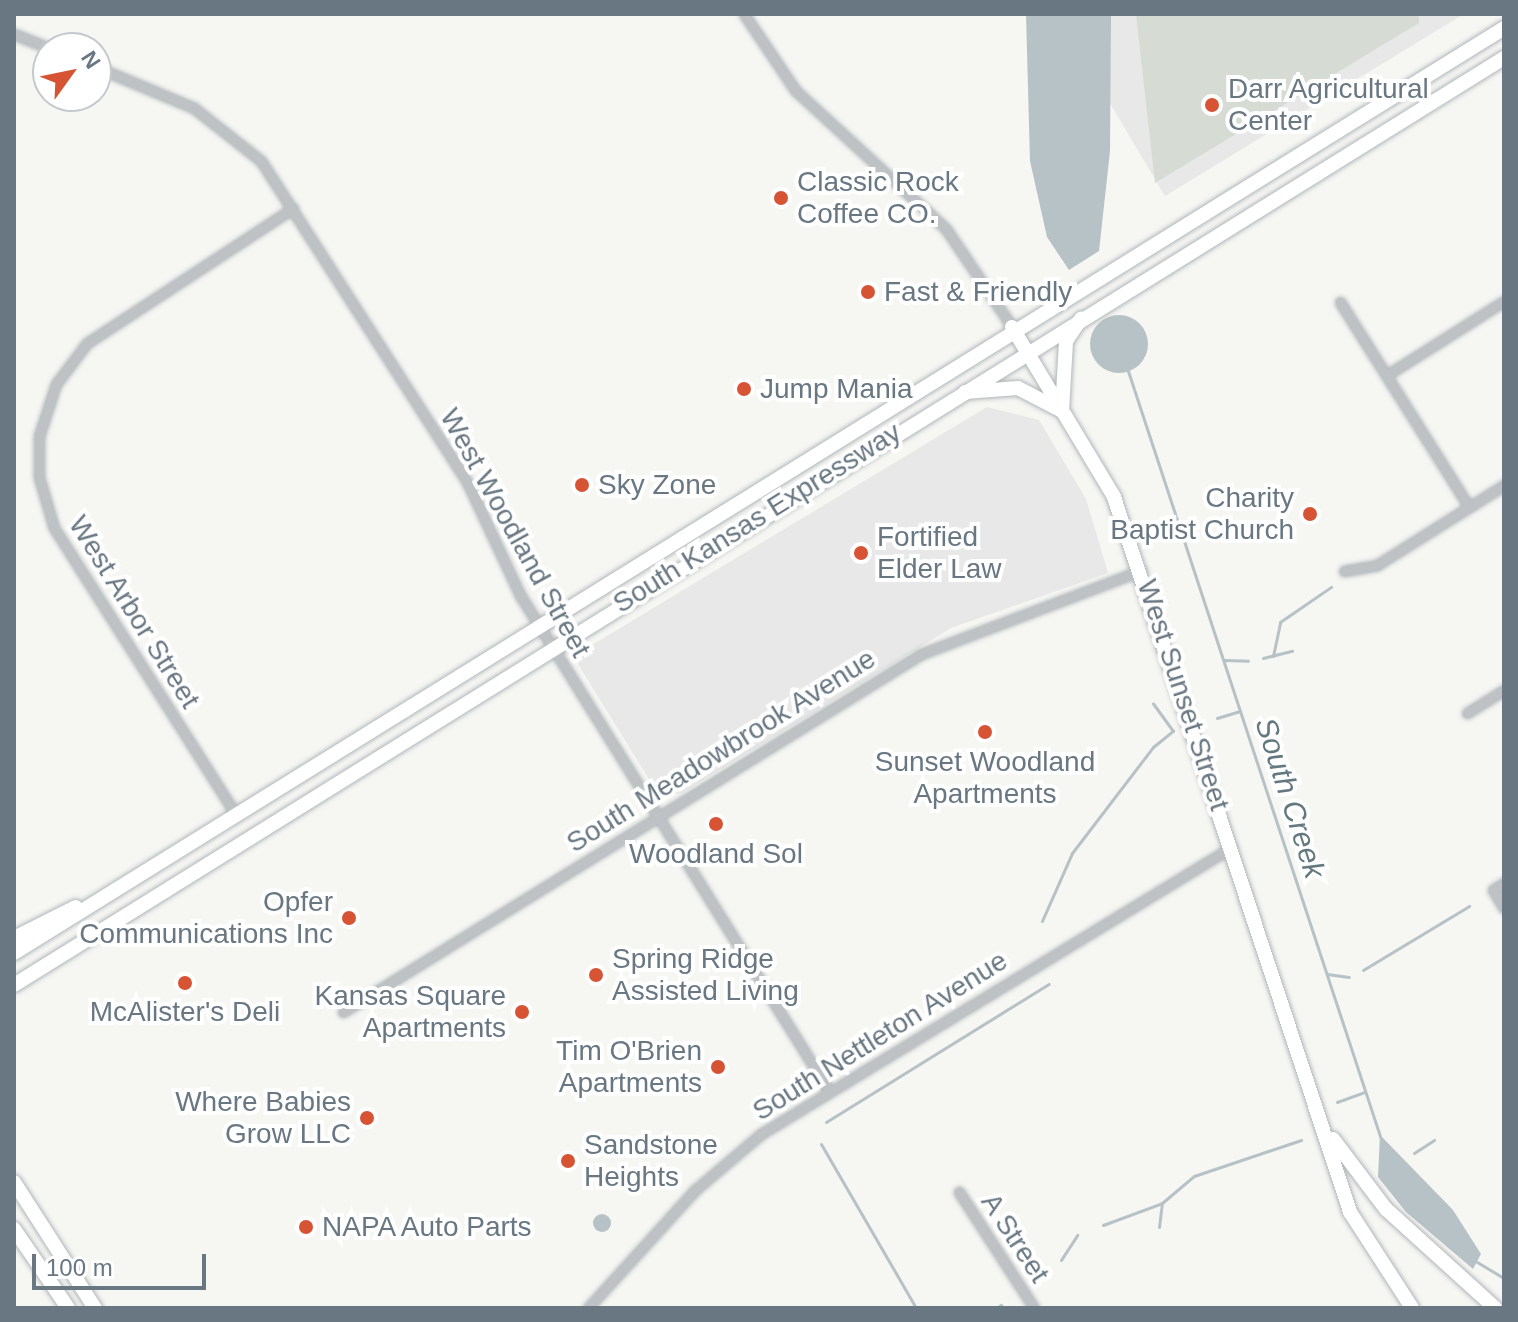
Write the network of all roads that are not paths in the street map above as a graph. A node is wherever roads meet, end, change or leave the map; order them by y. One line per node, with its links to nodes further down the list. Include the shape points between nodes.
1 (744, 14): 9 (street, West Sunset Street, via 795,90 946,229)
2 (1504, 28): 9 (main road, South Kansas Expressway)
3 (1504, 58): 8 (main road, South Kansas Expressway)
4 (112, 74): 5 (street, West Woodland Street, via 231,130)
5 (293, 208): 18 (street, West Woodland Street, via 468,484); 22 (street, West Arbor Street, via 87,343 56,384 39,436 39,477 54,528)
6 (1504, 301): 11 (street)
7 (1340, 302): 11 (street)
8 (1083, 315): 10 (main road, South Kansas Expressway); 13 (main road, via 1066,341)
9 (1012, 327): 10 (main road, West Sunset Street); 18 (main road, South Kansas Expressway)
10 (1026, 350): 12 (main road, South Kansas Expressway); 13 (main road, West Sunset Street)
11 (1387, 375): 15 (street)
12 (956, 394): 13 (main road, via 1018,388); 19 (main road, South Kansas Expressway)
13 (1062, 411): 16 (main road, West Sunset Street, via 1114,497)
14 (1504, 485): 15 (street)
15 (1469, 507): 17 (street, via 1377,565)
16 (1142, 570): 23 (street, South Meadowbrook Avenue, via 939,644); 24 (main road, West Sunset Street)
17 (1344, 571)
18 (537, 624): 19 (street, West Woodland Street); 22 (main road, South Kansas Expressway)
19 (552, 646): 23 (street, West Woodland Street); 30 (main road, South Kansas Expressway)
20 (1504, 690): 21 (street)
21 (1467, 713)
22 (235, 813): 26 (main road, South Kansas Expressway)
23 (658, 816): 31 (street, South Meadowbrook Avenue); 32 (street, West Woodland Street)
24 (1232, 847): 32 (street, South Nettleton Avenue); 33 (main road, West Sunset Street)
25 (1504, 883): 27 (street, via 1493,890)
26 (106, 896): 28 (main road); 29 (main road, South Kansas Expressway)
27 (1504, 908)
28 (14, 938)
29 (14, 953)
30 (14, 985)
31 (343, 1012)
32 (829, 1091): 39 (street, South Nettleton Avenue, via 727,1161)
33 (1319, 1114): 41 (main road, West Sunset Street, via 1350,1212); 42 (main road, West Sunset Street, via 1351,1172)
34 (14, 1182): 38 (main road)
35 (959, 1192): 40 (street, A Street)
36 (14, 1229): 37 (main road)
37 (68, 1308)
38 (95, 1308)
39 (588, 1308)
40 (1034, 1308)
41 (1412, 1308)
42 (1495, 1308)

